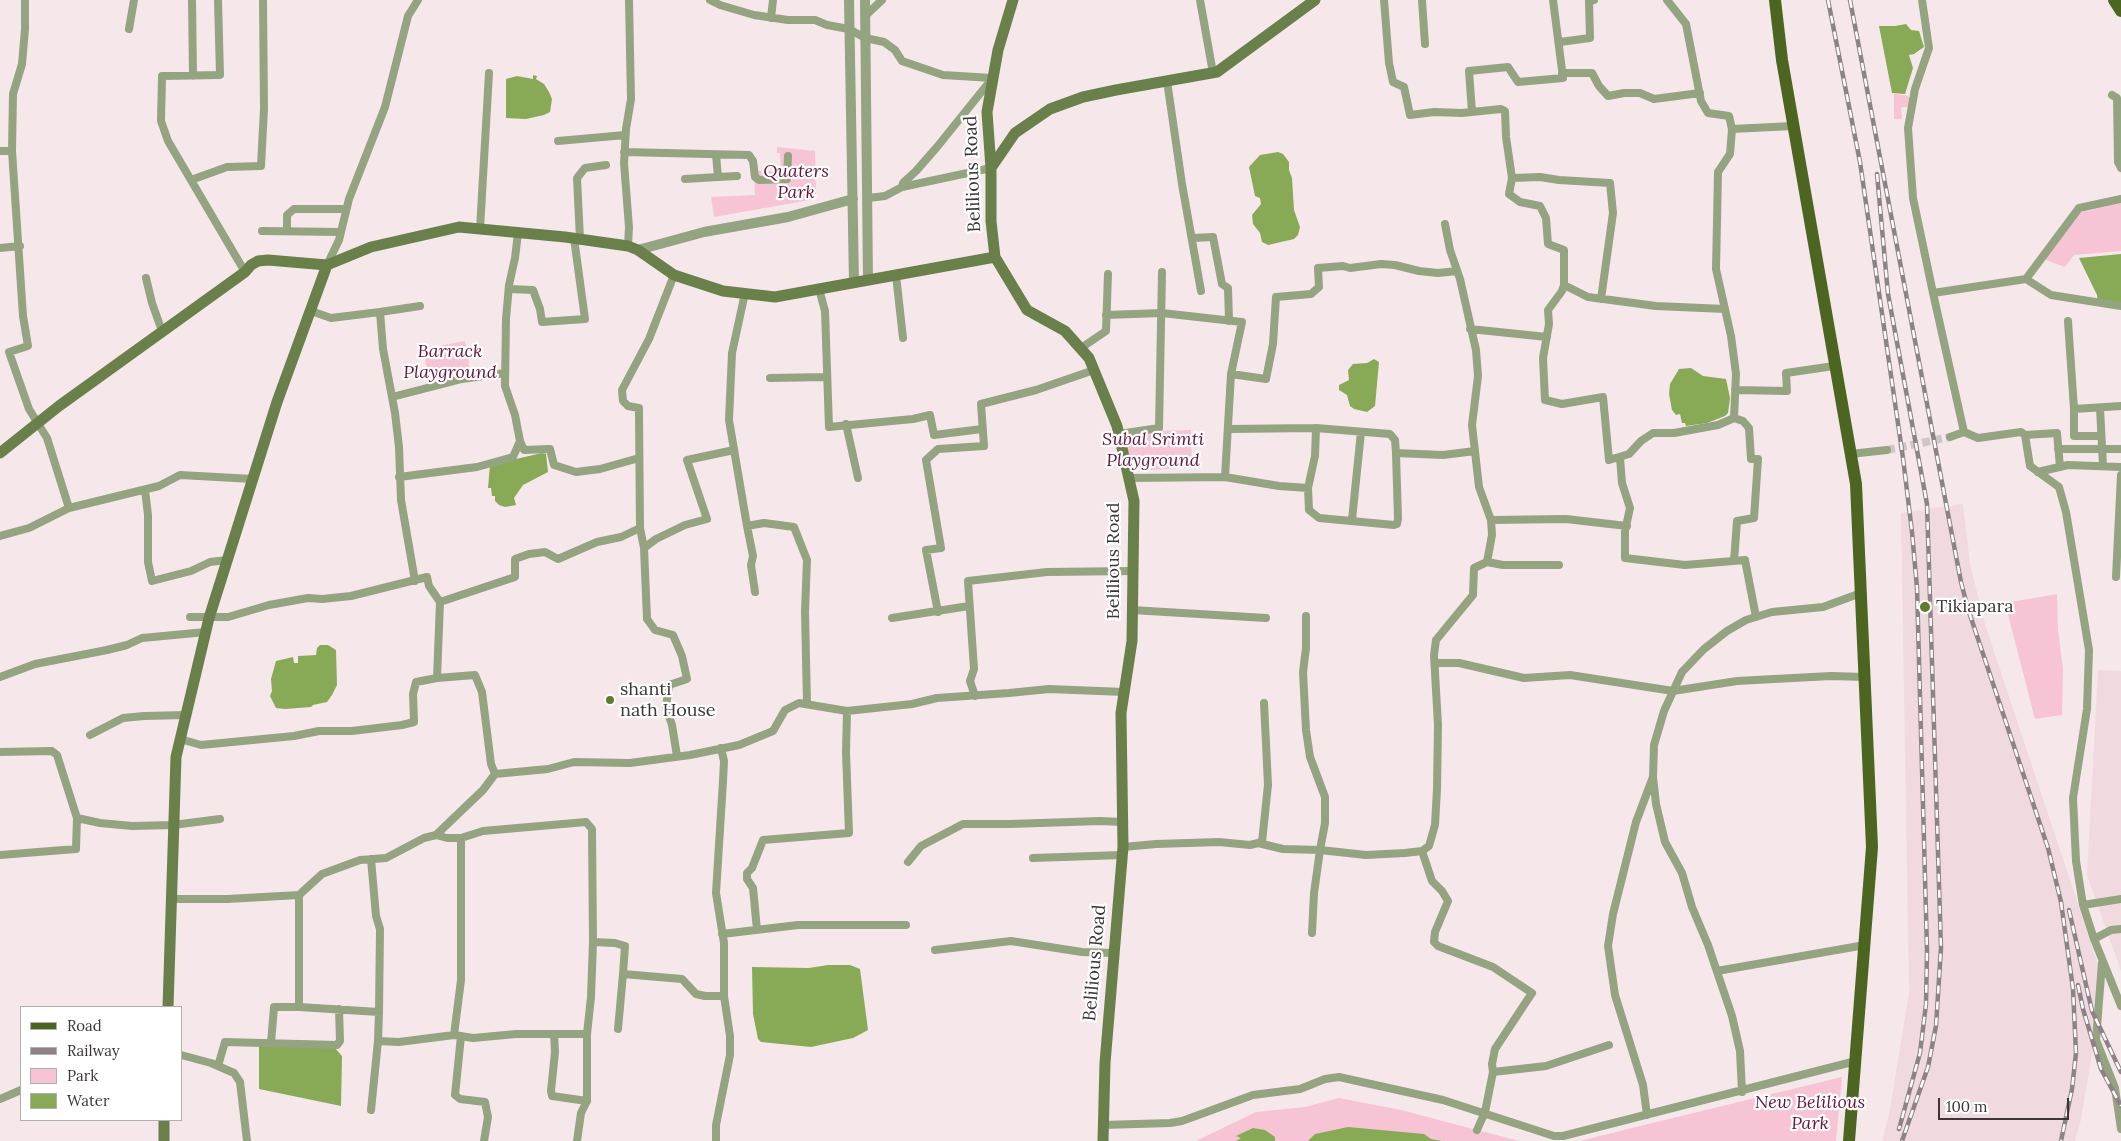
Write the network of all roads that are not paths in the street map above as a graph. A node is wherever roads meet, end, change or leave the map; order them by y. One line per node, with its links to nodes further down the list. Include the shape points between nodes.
1 (25, 0): 45 (street, via 22,64 13,94)
2 (134, 0): 27 (street)
3 (192, 0): 35 (street)
4 (218, 0): 35 (street, via 220,75)
5 (263, 0): 57 (street, via 265,73 261,166 227,166)
6 (418, 0): 62 (street, via 408,16 385,108)
7 (629, 0): 43 (street, via 631,99)
8 (710, 0): 26 (street, via 738,11)
9 (773, 0): 26 (street)
10 (849, 0): 28 (street)
11 (865, 0): 25 (street)
12 (882, 0): 25 (street)
13 (1014, 0): 36 (main road, Belilious Road)
14 (1200, 0): 33 (street)
15 (1315, 0): 33 (main road)
16 (1384, 0): 40 (street, via 1393,82 1404,87 1410,115)
17 (1422, 0): 31 (street)
18 (1553, 0): 30 (street)
19 (1594, 0): 30 (street, via 1589,1 1590,38)
20 (1667, 0): 38 (street, via 1686,24)
21 (1775, 0): 41 (main road)
22 (1922, 0): 90 (street, via 1930,48 1915,89 1908,128 1913,198)
23 (2114, 0): 24 (main road)
24 (2121, 11)
25 (865, 16): 29 (street)
26 (771, 18): 28 (street, via 815,20)
27 (129, 29)
28 (849, 29): 29 (street); 60 (street)
29 (865, 38): 36 (street, via 884,42 902,61 943,75); 59 (street)
30 (1560, 42): 34 (street)
31 (1425, 44)
32 (489, 73): 64 (street)
33 (1213, 73): 37 (main road)
34 (1562, 73): 38 (street, via 1592,73 1608,96 1640,93 1654,99); 40 (street, via 1563,78 1518,82 1508,68 1468,71)
35 (193, 76): 57 (street, via 162,76 161,101 161,121 168,140)
36 (992, 78): 51 (main road, Belilious Road, via 987,112); 58 (street)
37 (1167, 81): 51 (main road, via 1083,97 1050,109 1015,133); 70 (street)
38 (1700, 93): 42 (street, via 1708,113 1729,116)
39 (2112, 95): 52 (street, via 2118,98 2118,162)
40 (1472, 112): 55 (street, via 1501,108 1506,111)
41 (1793, 126): 42 (street); 107 (main road)
42 (1732, 128): 95 (street, via 1730,154 1718,172 1717,276)
43 (625, 135): 44 (street); 47 (street)
44 (558, 141)
45 (12, 150): 46 (street); 71 (street)
46 (0, 151)
47 (624, 152): 48 (street); 73 (street)
48 (716, 155): 49 (street, via 749,155 756,179 776,180 787,179); 54 (street)
49 (788, 156)
50 (606, 165): 69 (street, via 585,168 577,178)
51 (991, 168): 58 (street); 74 (main road, Belilious Road)
52 (2121, 168)
53 (738, 176): 54 (street)
54 (718, 178): 56 (street)
55 (1512, 178): 86 (street, via 1509,194 1520,202 1540,206 1546,218 1548,244 1564,250); 92 (street, via 1536,176 1610,182 1613,213)
56 (685, 179)
57 (191, 180): 77 (street)
58 (902, 187): 59 (street, via 885,196)
59 (868, 198): 84 (street)
60 (853, 199): 73 (street, via 788,217); 85 (street)
61 (2121, 199): 83 (street, via 2078,208)
62 (346, 209): 66 (street, via 294,209 287,215); 67 (street)
63 (1445, 224): 76 (street)
64 (480, 229): 68 (main road); 75 (main road, via 459,227 371,247)
65 (262, 231): 66 (street)
66 (286, 231): 67 (street)
67 (341, 232): 75 (street)
68 (518, 232): 69 (main road); 87 (street)
69 (577, 238): 73 (main road); 87 (street, via 585,319 542,322 533,290)
70 (1193, 238): 89 (street); 100 (street, via 1213,237 1222,284 1228,288)
71 (20, 246): 72 (street); 119 (street, via 23,316 28,346 9,352 20,386)
72 (0, 248)
73 (633, 248): 80 (main road)
74 (995, 257): 81 (main road); 106 (main road, Belilious Road, via 1027,310 1065,331)
75 (327, 265): 77 (main road, via 258,260); 96 (main road)
76 (1457, 271): 102 (street); 110 (street, via 1419,272 1381,264 1318,268 1319,287 1311,294 1276,297 1273,344 1266,379)
77 (245, 272): 103 (main road)
78 (1162, 272): 98 (street)
79 (1108, 274): 99 (street)
80 (674, 275): 91 (main road, via 722,291); 140 (street, via 649,339 622,390 622,401 639,408)
81 (896, 275): 84 (main road); 105 (street)
82 (146, 278): 103 (street)
83 (2026, 279): 90 (street); 94 (street, via 2051,295)
84 (868, 280): 85 (main road)
85 (854, 283): 88 (main road)
86 (1564, 285): 92 (street, via 1588,297); 104 (street, via 1548,310)
87 (509, 289): 109 (street)
88 (819, 289): 91 (main road, via 775,297); 111 (street, via 824,311)
89 (1201, 291)
90 (1933, 293): 125 (street)
91 (745, 294): 134 (street, via 732,353 729,420)
92 (1601, 299): 95 (street, via 1656,306)
93 (420, 306): 97 (street)
94 (2121, 306)
95 (1725, 309): 113 (street, via 1736,374)
96 (310, 311): 97 (street, via 331,318); 151 (main road)
97 (380, 312): 114 (street)
98 (1162, 313): 99 (street); 100 (street); 126 (street, via 1159,428)
99 (1106, 315): 106 (street, via 1106,331)
100 (1229, 321): 110 (street, via 1242,322)
101 (2068, 321): 117 (street)
102 (1470, 329): 104 (street); 136 (street, via 1478,376 1472,425)
103 (162, 331): 119 (main road)
104 (1547, 337): 141 (street, via 1543,358 1545,400 1562,404 1603,397 1609,460)
105 (903, 338)
106 (1081, 348): 108 (main road, Belilious Road)
107 (1834, 366): 113 (street, via 1786,373 1787,391); 139 (main road)
108 (1094, 370): 122 (street, via 981,404); 126 (main road, Belilious Road)
109 (505, 373): 114 (street, via 462,379); 130 (street, via 505,386)
110 (1231, 374): 123 (street)
111 (827, 377): 112 (street); 120 (street, via 829,427)
112 (770, 378)
113 (1735, 390): 118 (street)
114 (392, 397): 147 (street, via 399,447)
115 (2121, 406): 116 (street)
116 (2100, 408): 117 (street); 128 (street)
117 (2074, 409): 128 (street, via 2074,436)
118 (1734, 418): 141 (street, via 1718,425 1674,433 1653,433); 163 (street, via 1749,428 1751,459 1758,459 1754,518 1737,521)
119 (38, 423): 138 (main road); 154 (street, via 47,438)
120 (846, 424): 122 (street, via 930,415 934,434); 149 (street)
121 (1316, 428): 123 (street); 124 (street); 152 (street, via 1316,456)
122 (982, 429): 174 (street, via 984,446 938,449 926,460 941,548 926,550)
123 (1228, 429): 148 (street)
124 (1361, 432): 137 (street, via 1390,434 1395,440); 155 (street)
125 (1964, 432): 127 (street, via 1978,438 2011,432); 129 (street)
126 (1119, 434): 150 (main road, Belilious Road)
127 (2025, 435): 131 (street, via 2057,433); 145 (street, via 2030,466)
128 (2102, 436): 132 (street)
129 (1950, 437)
130 (520, 441): 140 (street, via 524,450 550,449 554,465 576,472 600,470); 147 (street, via 513,457 477,467)
131 (2058, 449): 132 (street); 142 (street)
132 (2102, 449): 133 (street); 143 (street)
133 (2121, 449)
134 (734, 450): 157 (street); 161 (street, via 687,460 707,519 685,525)
135 (1887, 450): 139 (street)
136 (1475, 451): 137 (street, via 1443,455); 156 (street, via 1479,486)
137 (1396, 452): 155 (street, via 1397,524)
138 (0, 453)
139 (1850, 454): 170 (main road, via 1856,484)
140 (639, 458): 159 (street)
141 (1620, 458): 158 (street, via 1622,483 1630,508)
142 (2060, 466): 143 (street); 145 (street)
143 (2103, 466): 144 (street)
144 (2121, 467)
145 (2038, 472): 217 (street, via 2058,487 2066,512 2089,650 2087,709 2073,798 2076,861)
146 (2121, 475): 167 (street)
147 (399, 477): 168 (street, via 404,526)
148 (1225, 477): 150 (street); 152 (street)
149 (858, 478)
150 (1129, 478): 166 (main road, Belilious Road, via 1134,501)
151 (253, 479): 153 (street, via 180,475); 162 (main road)
152 (1308, 488): 155 (street, via 1309,510 1319,518)
153 (145, 490): 154 (street); 162 (street, via 148,562 152,581 191,571 210,562)
154 (70, 508): 160 (street, via 29,528)
155 (1352, 520)
156 (1491, 520): 158 (street, via 1557,518); 164 (street, via 1492,535)
157 (747, 526): 169 (street); 189 (street, via 764,522 794,526 807,560)
158 (1627, 526): 163 (street, via 1625,558 1685,565)
159 (640, 528): 161 (street); 171 (street, via 558,559 546,552 529,554 514,560 516,577)
160 (0, 536)
161 (644, 548): 197 (street, via 647,619 655,630 673,635 687,679 669,685 666,707)
162 (227, 560): 178 (main road)
163 (1734, 561): 177 (street, via 1745,560)
164 (1486, 562): 165 (street); 182 (street, via 1474,568 1472,595 1436,640)
165 (1559, 565)
166 (1133, 571): 172 (street, via 1046,572 968,581); 173 (main road, Belilious Road)
167 (2116, 577)
168 (415, 581): 171 (street, via 427,577); 178 (street, via 351,596 308,598 228,617)
169 (755, 592)
170 (1861, 593): 177 (street, via 1823,607 1772,612); 184 (main road)
171 (440, 602): 185 (street)
172 (969, 606): 174 (street); 188 (street, via 974,669 970,681)
173 (1132, 610): 180 (street); 187 (main road, Belilious Road, via 1132,641)
174 (938, 612): 179 (street)
175 (1306, 616): 207 (street, via 1303,672 1306,730 1310,757 1325,797)
176 (190, 617): 178 (street)
177 (1756, 617): 186 (street, via 1727,631 1704,649 1682,672)
178 (209, 618): 181 (main road)
179 (892, 618)
180 (1266, 618)
181 (206, 632): 183 (street, via 142,638 107,650 35,664); 192 (main road)
182 (1435, 663): 186 (street, via 1459,663 1524,678 1570,675); 209 (street, via 1438,725 1435,825 1429,846)
183 (0, 677)
184 (1865, 677): 186 (street, via 1737,681); 225 (main road, via 1872,847)
185 (437, 678): 194 (street, via 416,682 414,722 402,725 201,745); 198 (street, via 475,675 482,692)
186 (1673, 691): 199 (street, via 1654,745)
187 (1124, 692): 188 (street, via 1049,688); 202 (main road, Belilious Road, via 1121,713)
188 (975, 696): 191 (street)
189 (807, 704): 191 (street); 195 (street, via 799,703 785,710 773,731)
190 (1264, 704): 206 (street, via 1268,785 1262,842)
191 (848, 711): 220 (street, via 849,833 763,840 747,873 753,888)
192 (186, 715): 193 (street, via 123,718); 194 (main road)
193 (90, 735)
194 (180, 740): 203 (main road, via 176,757)
195 (721, 748): 197 (street); 222 (street, via 724,761 716,893)
196 (0, 752): 200 (street, via 48,750 57,754)
197 (677, 756): 198 (street, via 630,763 574,762 548,769)
198 (495, 774): 204 (street, via 483,790)
199 (1653, 777): 229 (street, via 1665,842 1682,874); 254 (street, via 1636,822 1608,946 1615,995 1642,1085)
200 (77, 818): 203 (street, via 132,826); 210 (street, via 76,849)
201 (220, 819): 203 (street)
202 (1122, 822): 208 (main road, Belilious Road); 213 (street, via 963,824 921,846)
203 (174, 825): 215 (main road)
204 (436, 834): 205 (street); 212 (street, via 386,858)
205 (461, 838): 224 (street, via 483,831 571,822 590,824); 240 (street, via 461,980)
206 (1258, 843): 207 (street); 208 (street, via 1156,844)
207 (1320, 850): 209 (street, via 1366,855); 221 (street)
208 (1122, 851): 211 (street); 227 (main road, Belilious Road)
209 (1422, 851): 247 (street, via 1432,881 1448,901 1434,942 1493,966 1532,993 1495,1049)
210 (0, 855)
211 (1033, 858)
212 (371, 859): 214 (street, via 322,874); 236 (street, via 380,929)
213 (908, 862)
214 (299, 896): 215 (street); 234 (street)
215 (171, 899): 232 (main road)
216 (2121, 899): 217 (street)
217 (2083, 905): 223 (street)
218 (906, 925): 220 (street, via 821,924)
219 (2121, 929): 223 (street, via 2110,930)
220 (757, 930): 222 (street)
221 (1312, 933)
222 (722, 934): 231 (street)
223 (2094, 939): 228 (street)
224 (593, 942): 230 (street, via 625,946); 239 (street)
225 (1865, 945): 229 (street); 245 (main road)
226 (934, 950): 227 (street, via 1011,941 1082,952)
227 (1113, 953): 256 (main road, Belilious Road)
228 (2102, 961): 233 (street); 258 (street, via 2096,1040 2115,1088)
229 (1716, 971): 249 (street, via 1740,1051)
230 (623, 974): 231 (street, via 682,979 696,994); 237 (street)
231 (724, 996): 263 (street, via 730,1055 716,1125)
232 (168, 1006)
233 (2121, 1006)
234 (299, 1007): 235 (street); 242 (street, via 274,1008)
235 (339, 1009): 236 (street); 242 (street, via 340,1041 336,1045)
236 (379, 1012): 241 (street)
237 (618, 1029)
238 (554, 1034): 239 (street); 240 (street, via 473,1038); 251 (street, via 552,1096)
239 (587, 1034): 251 (street)
240 (457, 1035): 241 (street, via 399,1042); 261 (street, via 455,1096 485,1102 488,1117)
241 (378, 1040): 252 (street)
242 (271, 1043): 246 (street, via 225,1042)
243 (1609, 1045): 247 (street, via 1546,1066)
244 (182, 1056): 246 (street)
245 (1856, 1061): 249 (street); 265 (main road)
246 (218, 1066): 260 (street, via 234,1073 240,1082)
247 (1492, 1072): 253 (street)
248 (20, 1090): 250 (street)
249 (1742, 1092): 254 (street)
250 (0, 1100)
251 (587, 1100): 262 (street, via 581,1113)
252 (371, 1110)
253 (1485, 1112): 254 (street, via 1554,1136); 256 (street, via 1339,1077 1300,1089 1253,1095 1182,1121); 257 (street)
254 (1647, 1116)
255 (164, 1121): 259 (main road)
256 (1103, 1125): 264 (main road, Belilious Road)
257 (1477, 1130)
258 (2121, 1130)
259 (164, 1141)
260 (247, 1141)
261 (484, 1141)
262 (577, 1141)
263 (716, 1141)
264 (1103, 1141)
265 (1849, 1141)

